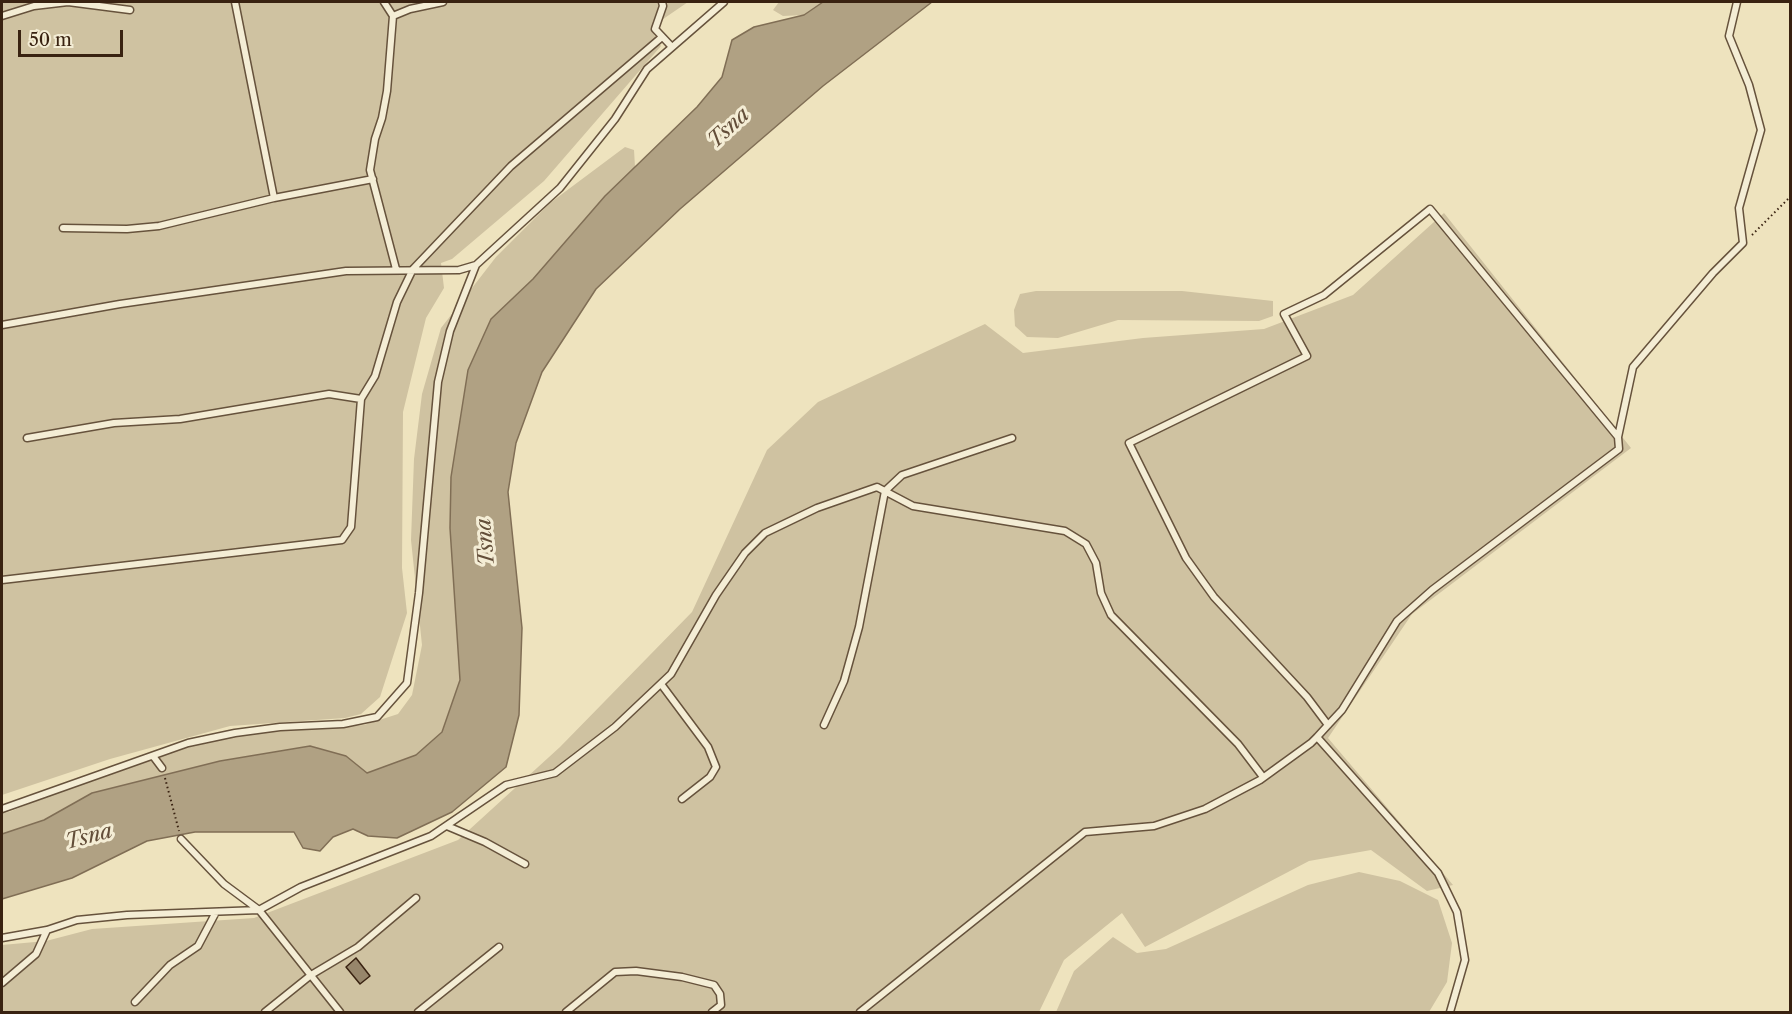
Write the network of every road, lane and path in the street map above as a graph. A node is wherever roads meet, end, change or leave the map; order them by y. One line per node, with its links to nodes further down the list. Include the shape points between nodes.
1 (235, 2): 14 (lane)
2 (384, 2): 9 (lane)
3 (443, 2): 9 (lane)
4 (662, 2): 10 (lane, via 655,29)
5 (724, 2): 11 (lane)
6 (1737, 2): 16 (lane, via 1729,36 1749,85 1761,130 1739,208)
7 (130, 10): 8 (lane, via 69,2 34,6)
8 (2, 16)
9 (393, 16): 12 (lane, via 387,91 370,170)
10 (662, 37): 11 (lane); 18 (lane, via 511,166)
11 (672, 47): 17 (lane, via 647,69 615,119 560,188)
12 (373, 179): 14 (lane); 19 (lane)
13 (1791, 196): 16 (path)
14 (274, 198): 15 (lane, via 159,226)
15 (63, 228)
16 (1743, 243): 22 (lane, via 1633,367)
17 (476, 265): 18 (lane, via 459,270); 31 (lane, via 450,331 438,382 408,683 377,717 343,724 235,733 188,743)
18 (413, 268): 19 (lane); 21 (lane, via 375,375)
19 (396, 269): 20 (lane, via 346,271)
20 (2, 325)
21 (362, 399): 23 (lane, via 329,394 180,419 114,423); 26 (lane, via 351,527 342,540)
22 (1618, 437): 29 (lane, via 1620,449 1441,583 1397,621); 29 (lane, via 1430,209 1323,295 1284,314 1307,356 1130,443 1186,558 1214,597)
23 (27, 438)
24 (1012, 438): 25 (lane, via 902,475)
25 (885, 491): 27 (lane, via 877,487 827,504 765,534 745,553 671,674); 28 (lane, via 859,627 843,681); 33 (lane, via 913,506 1065,531 1086,544 1096,563 1101,593 1111,615 1238,744)
26 (2, 580)
27 (661, 684): 34 (lane, via 708,747 716,767 710,777); 36 (lane, via 615,728 555,773 506,785)
28 (824, 725)
29 (1328, 725): 30 (lane)
30 (1317, 737): 33 (lane); 54 (lane, via 1438,873 1457,912 1465,960)
31 (153, 756): 32 (lane); 35 (lane)
32 (162, 768): 37 (path)
33 (1263, 777): 53 (lane, via 1205,809 1154,826 1086,832)
34 (682, 799)
35 (2, 809)
36 (447, 826): 38 (lane); 40 (lane, via 431,836 301,887)
37 (181, 839): 40 (lane, via 224,884)
38 (525, 864)
39 (416, 898): 45 (lane, via 358,947)
40 (259, 910): 41 (lane); 45 (lane)
41 (216, 912): 42 (lane, via 77,920); 47 (lane, via 198,946 170,965)
42 (47, 930): 43 (lane); 46 (lane, via 36,954)
43 (2, 938)
44 (499, 947): 50 (lane)
45 (311, 975): 48 (lane); 49 (lane)
46 (2, 983)
47 (135, 1002)
48 (265, 1012)
49 (340, 1012)
50 (418, 1012)
51 (566, 1012): 52 (lane, via 615,972 636,971 714,986 721,1005)
52 (712, 1012)
53 (860, 1012)
54 (1450, 1012)

